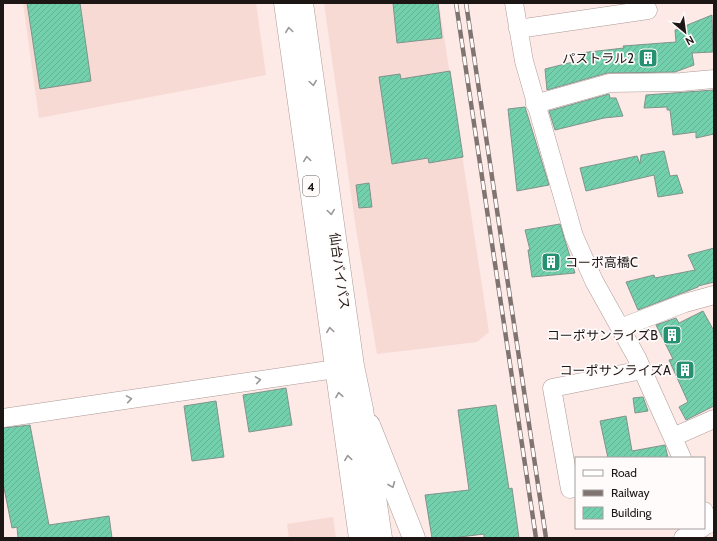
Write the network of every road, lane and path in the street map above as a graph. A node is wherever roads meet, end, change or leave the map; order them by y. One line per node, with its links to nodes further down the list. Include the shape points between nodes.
1 (285, 3): 10 (main road, 仙台バイパス / 4, one-way to 1)
2 (302, 3): 10 (main road, 仙台バイパス / 4, one-way to 10)
3 (514, 3): 5 (street)
4 (648, 10): 5 (street)
5 (518, 29): 7 (street)
6 (714, 79): 7 (street, via 610,83)
7 (535, 104): 9 (street, via 574,236 594,281)
8 (714, 295): 9 (street, via 685,303)
9 (620, 328): 11 (street)
10 (344, 367): 12 (main road, 仙台バイパス / 4); 13 (street, one-way to 10); 19 (main road, 仙台バイパス / 4, one-way to 10)
11 (642, 370): 15 (street); 17 (street, via 552,388)
12 (362, 409): 20 (main road, 仙台バイパス / 4); 21 (main road, one-way to 21)
13 (3, 418)
14 (714, 419): 15 (street)
15 (673, 437): 16 (street)
16 (682, 457)
17 (570, 489)
18 (696, 529): 22 (street)
19 (360, 538)
20 (381, 538)
21 (414, 538)
22 (683, 538)

